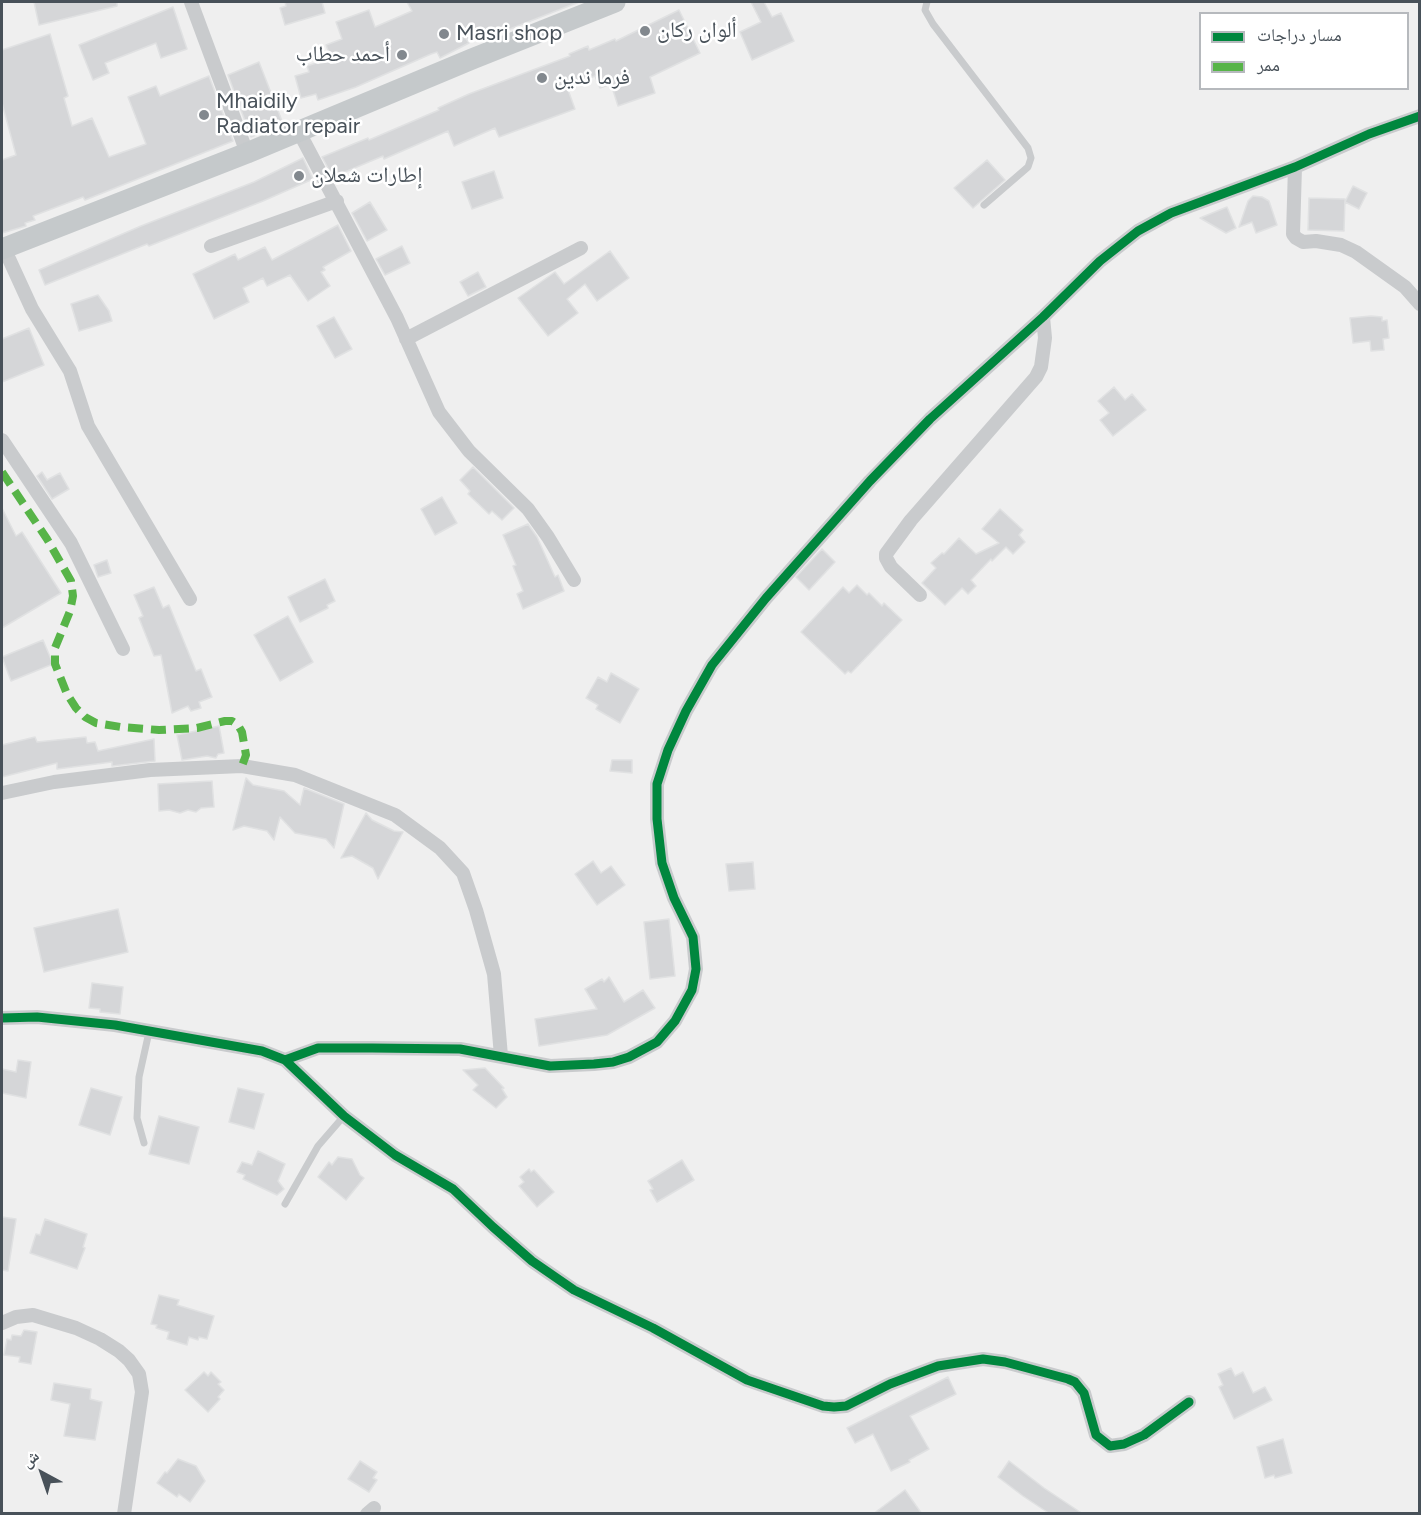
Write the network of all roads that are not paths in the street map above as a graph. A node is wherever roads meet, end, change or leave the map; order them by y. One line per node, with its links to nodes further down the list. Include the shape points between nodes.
1 (191, 2): 6 (street)
2 (615, 2): 5 (main road)
3 (927, 2): 9 (lane, via 925,10 933,24 1028,148 1031,158 1028,167)
4 (1419, 116): 7 (street)
5 (298, 130): 6 (main road); 8 (street)
6 (247, 153): 12 (main road)
7 (1295, 166): 13 (street, via 1296,238 1341,245 1356,252 1405,287); 14 (street, via 1171,213 1138,231 1100,261)
8 (337, 201): 10 (street); 15 (street)
9 (984, 205)
10 (211, 246)
11 (581, 248): 15 (street)
12 (2, 249): 19 (street, via 32,309 70,371 88,426)
13 (1419, 304)
14 (1043, 317): 18 (street, via 1045,338 1036,377 886,554 891,567); 24 (street, via 930,419 870,481 753,613 712,665 686,711 657,784 662,862 693,937 696,969 692,990 675,1021 657,1042 612,1062 550,1066)
15 (406, 339): 17 (street, via 450,429 528,509)
16 (2, 440): 20 (street, via 71,543)
17 (574, 580)
18 (920, 595)
19 (190, 598)
20 (123, 649)
21 (2, 793): 24 (street, via 150,770 242,766 295,775 395,815 440,848 463,873 494,974)
22 (2, 1018): 23 (street, via 37,1017)
23 (148, 1032): 25 (street, via 262,1051); 27 (lane, via 139,1077 137,1118)
24 (501, 1056): 25 (street, via 460,1049 318,1048)
25 (285, 1060): 26 (street)
26 (344, 1116): 28 (lane, via 318,1146); 30 (street, via 395,1155 453,1189 532,1261 574,1290 747,1380 807,1401 846,1406 938,1366 983,1359 1005,1362 1075,1383 1084,1393 1096,1435 1110,1446 1144,1435)
27 (144, 1143)
28 (285, 1204)
29 (2, 1323): 31 (street, via 33,1315 76,1328 118,1351 139,1374 142,1392)
30 (1189, 1402)
31 (124, 1514)

